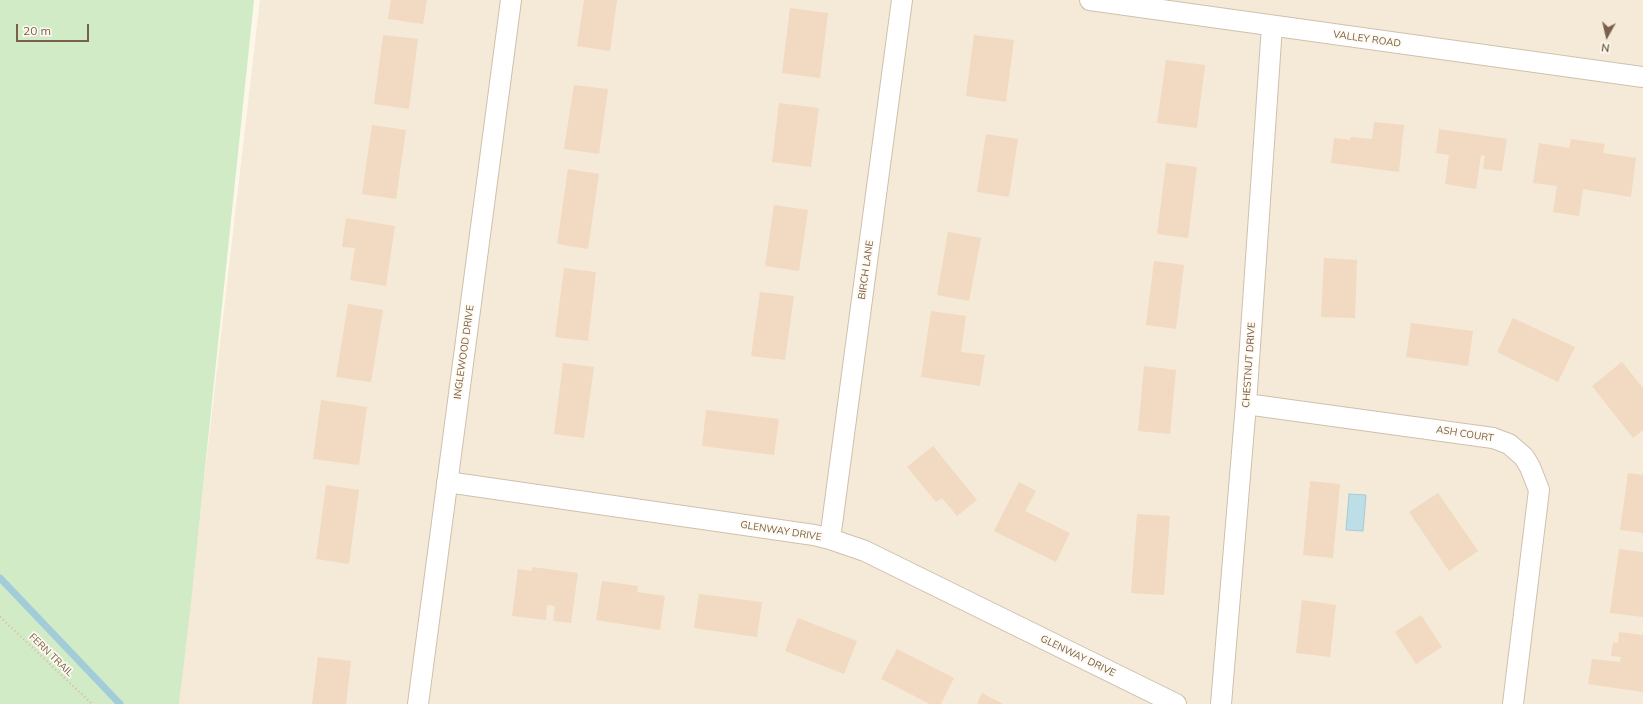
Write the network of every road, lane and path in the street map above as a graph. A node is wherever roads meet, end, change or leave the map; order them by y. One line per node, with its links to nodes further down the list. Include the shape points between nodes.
1 (511, 0): 7 (street, INGLEWOOD DRIVE)
2 (902, 0): 8 (street, BIRCH LANE)
3 (1090, 0): 4 (street, VALLEY ROAD)
4 (1272, 26): 5 (street, VALLEY ROAD); 6 (street, CHESTNUT DRIVE)
5 (1643, 77)
6 (1246, 404): 13 (street, CHESTNUT DRIVE); 14 (street, ASH COURT, via 1493,438 1509,444 1524,457 1539,490)
7 (447, 482): 8 (street, GLENWAY DRIVE); 11 (street, INGLEWOOD DRIVE)
8 (830, 539): 12 (street, GLENWAY DRIVE, via 865,551)
9 (0, 617): 10 (path, FERN TRAIL)
10 (92, 704)
11 (418, 704)
12 (1176, 704)
13 (1221, 704)
14 (1513, 704)

